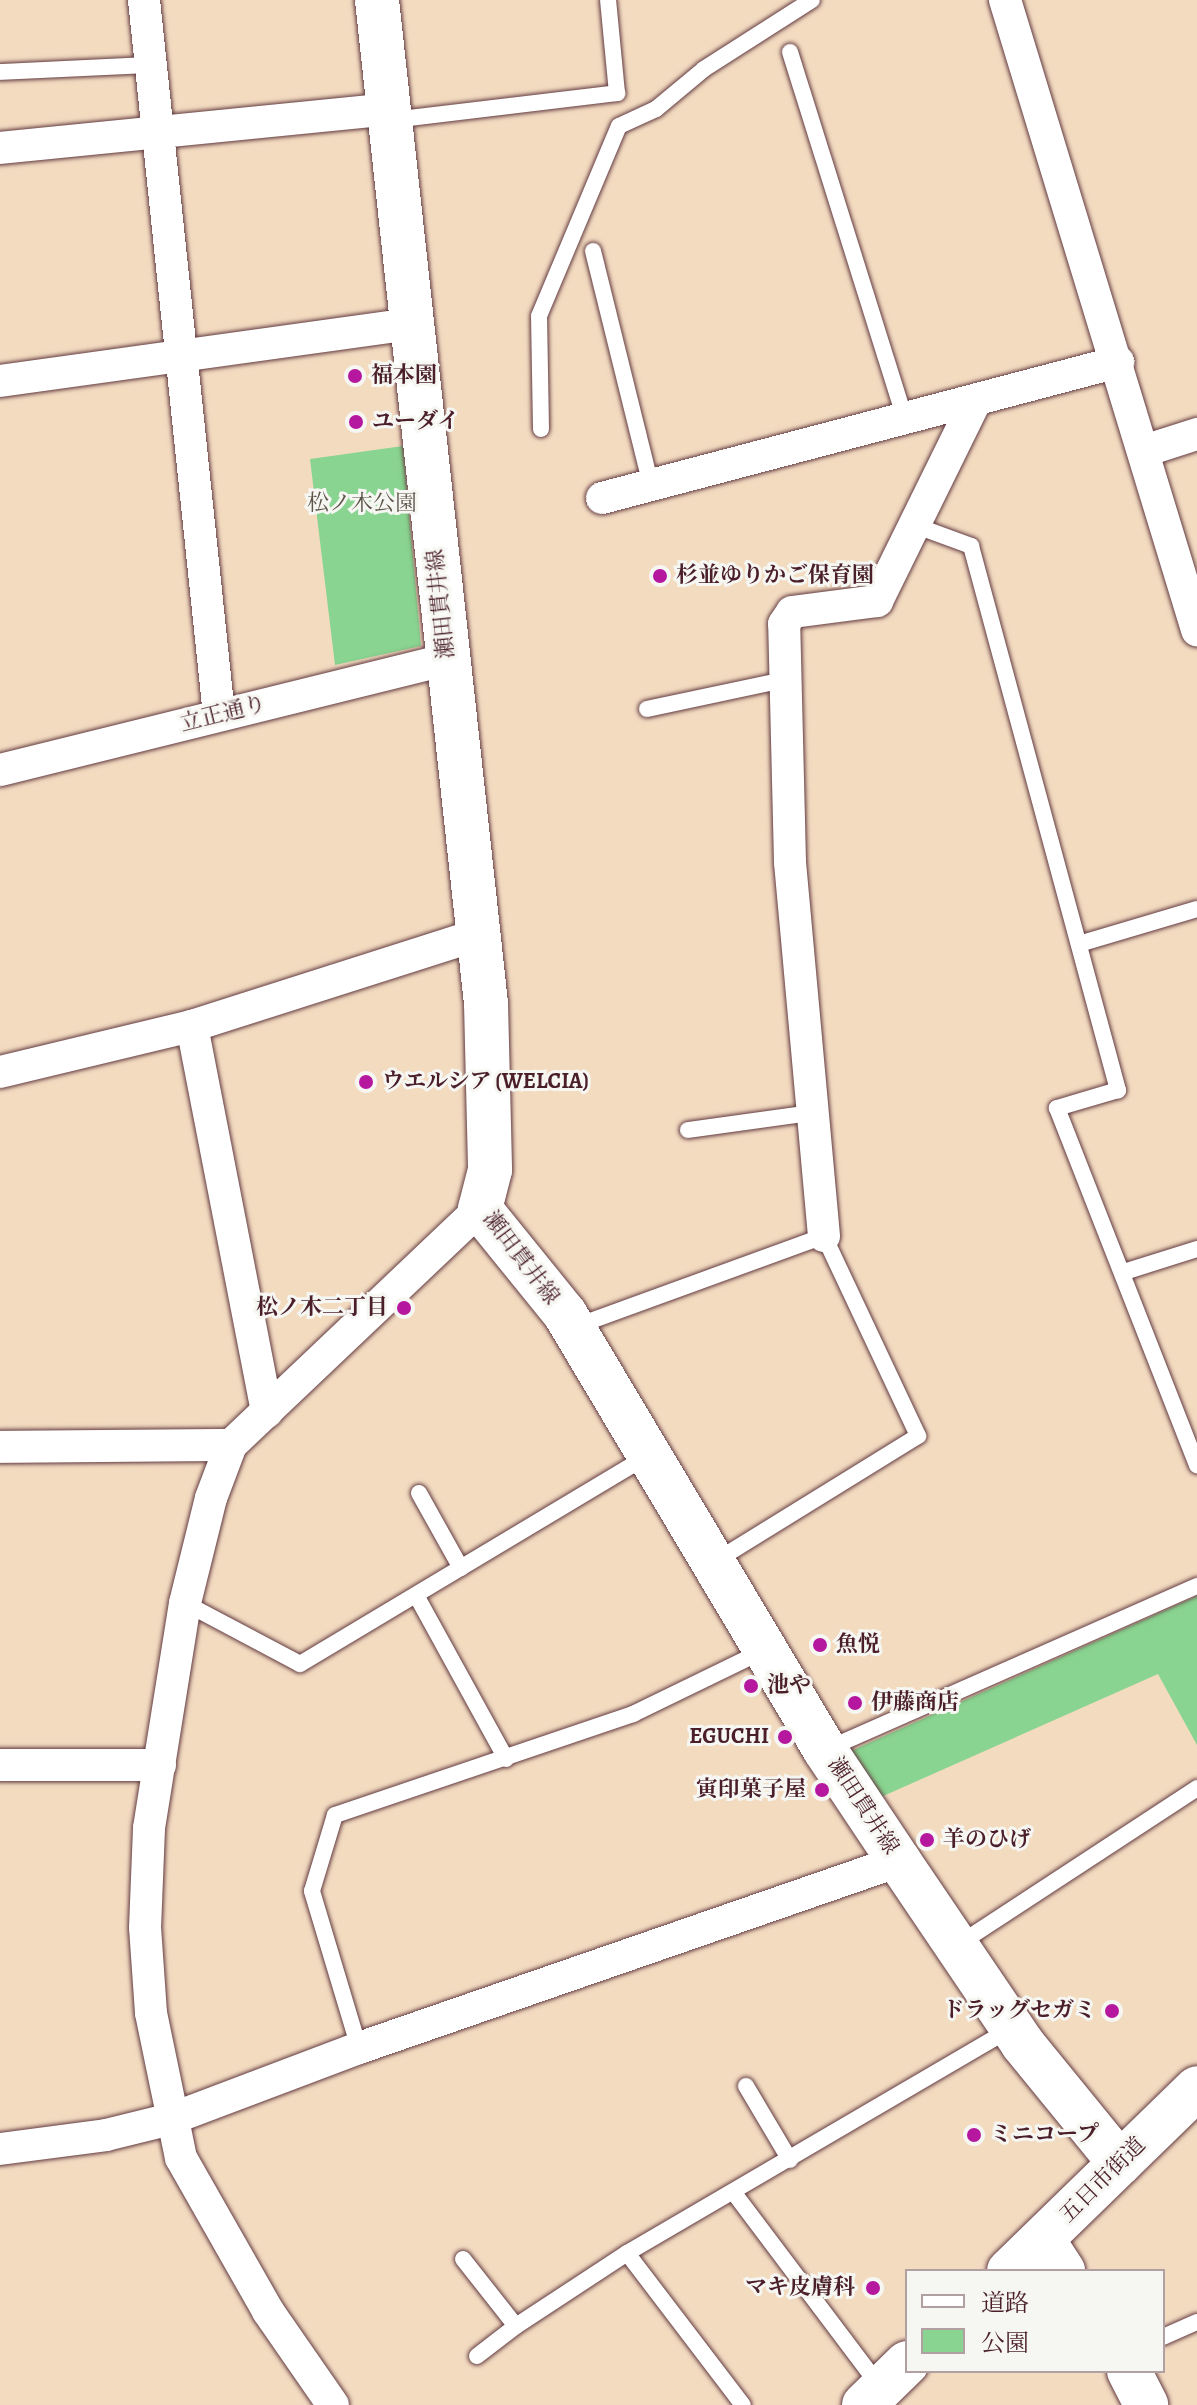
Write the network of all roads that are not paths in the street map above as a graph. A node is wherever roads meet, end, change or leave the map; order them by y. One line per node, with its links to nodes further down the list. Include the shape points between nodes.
1 (144, 0): 7 (street)
2 (377, 0): 9 (main road, 瀬田貫井線)
3 (608, 0): 9 (lane, via 617,93)
4 (812, 0): 19 (lane, via 704,69 656,109 619,126 539,316)
5 (1005, 0): 15 (street)
6 (790, 52): 18 (lane)
7 (151, 65): 8 (lane); 10 (street)
8 (0, 72)
9 (391, 114): 10 (street); 13 (main road, 瀬田貫井線)
10 (158, 132): 11 (street); 14 (street)
11 (0, 148)
12 (593, 251): 22 (lane)
13 (410, 324): 14 (street); 26 (main road, 瀬田貫井線)
14 (182, 357): 16 (street); 29 (street)
15 (1118, 362): 17 (street); 21 (street)
16 (0, 381)
17 (975, 402): 18 (street); 24 (street)
18 (905, 420): 22 (street)
19 (541, 429)
20 (1197, 434): 21 (street)
21 (1144, 451): 25 (street)
22 (651, 485): 23 (street)
23 (602, 498)
24 (914, 525): 27 (street, via 877,601 792,612 784,624); 33 (lane, via 971,546)
25 (1197, 630)
26 (447, 659): 29 (street, 立正通り); 32 (main road, 瀬田貫井線)
27 (784, 680): 28 (lane); 36 (street, via 790,862)
28 (647, 709)
29 (219, 715): 30 (street, 立正通り)
30 (0, 770)
31 (1197, 909): 33 (lane)
32 (480, 934): 34 (street); 38 (main road, 瀬田貫井線, via 490,1067 489,1189)
33 (1079, 944): 41 (lane, via 1118,1090 1057,1108)
34 (192, 1026): 35 (street); 43 (street)
35 (0, 1072)
36 (811, 1113): 37 (lane); 39 (street)
37 (688, 1130)
38 (480, 1209): 42 (main road, 瀬田貫井線); 43 (street)
39 (824, 1236): 42 (lane); 49 (lane, via 918,1436)
40 (1197, 1249): 41 (lane)
41 (1124, 1272): 47 (lane)
42 (573, 1327): 46 (main road, 瀬田貫井線)
43 (267, 1412): 44 (street)
44 (231, 1445): 45 (street); 53 (street)
45 (0, 1447)
46 (651, 1454): 49 (main road, 瀬田貫井線); 50 (lane)
47 (1197, 1466)
48 (419, 1493): 50 (lane)
49 (714, 1562): 54 (main road, 瀬田貫井線)
50 (461, 1568): 52 (lane)
51 (1197, 1586): 55 (lane)
52 (416, 1595): 53 (lane, via 300,1664); 56 (lane)
53 (185, 1603): 58 (street)
54 (766, 1650): 55 (main road, 瀬田貫井線); 56 (lane, via 633,1714)
55 (825, 1750): 60 (main road, 瀬田貫井線)
56 (506, 1759): 63 (lane, via 335,1815 312,1891)
57 (0, 1765): 58 (street)
58 (160, 1765): 66 (street, via 149,1828 145,1928 151,2013)
59 (1197, 1788): 61 (lane)
60 (899, 1861): 61 (main road, 瀬田貫井線); 63 (street)
61 (958, 1945): 62 (main road, 瀬田貫井線)
62 (1012, 2028): 68 (lane); 69 (main road, 瀬田貫井線)
63 (359, 2048): 66 (street)
64 (746, 2086): 68 (lane)
65 (1197, 2088): 69 (main road, 五日市街道)
66 (171, 2119): 67 (street, via 106,2135); 81 (street, via 181,2158 208,2206 268,2311)
67 (0, 2149)
68 (790, 2160): 70 (lane)
69 (1120, 2163): 72 (main road, 五日市街道)
70 (734, 2193): 71 (lane); 80 (lane)
71 (627, 2253): 76 (lane); 82 (lane)
72 (1053, 2256): 74 (main road, 五日市街道)
73 (463, 2259): 76 (lane)
74 (1015, 2269)
75 (1197, 2322): 77 (lane)
76 (516, 2326): 78 (lane)
77 (1165, 2336)
78 (477, 2356)
79 (1130, 2373): 83 (main road)
80 (884, 2385)
81 (333, 2405)
82 (743, 2405)
83 (1146, 2405)

